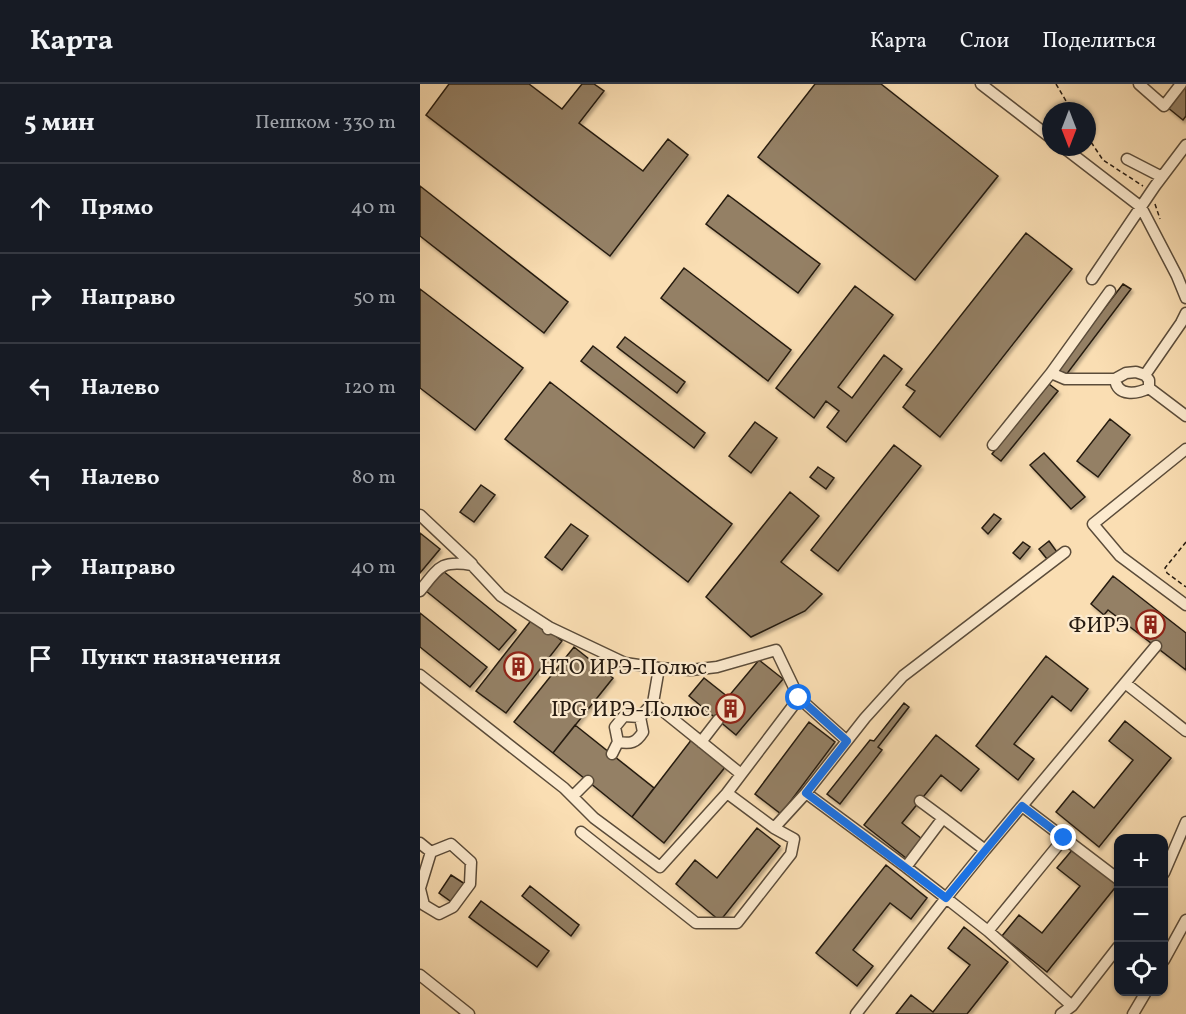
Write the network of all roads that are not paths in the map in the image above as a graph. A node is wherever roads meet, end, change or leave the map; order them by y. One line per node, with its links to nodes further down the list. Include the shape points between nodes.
1 (981, 84): 4 (street)
2 (1141, 84): 3 (street, via 1164,106)
3 (1181, 84)
4 (1042, 131)
5 (1186, 145): 8 (street)
6 (1075, 156): 9 (street)
7 (1127, 159): 8 (street)
8 (1162, 177): 9 (street)
9 (1141, 207): 10 (street); 12 (street)
10 (1092, 279)
11 (1110, 291): 14 (street)
12 (1186, 298)
13 (1186, 313): 15 (street)
14 (1051, 373): 16 (street, via 1065,379); 19 (street)
15 (1145, 375): 16 (street, via 1136,372); 17 (street)
16 (1115, 379): 17 (street, via 1120,390 1128,393)
17 (1149, 388): 18 (street)
18 (1186, 416)
19 (993, 445)
20 (1186, 449): 25 (street, via 1093,524 1120,556)
21 (420, 514): 23 (street)
22 (1065, 552): 35 (street, via 903,676)
23 (472, 565): 24 (street, via 444,564); 27 (street, via 501,596 549,628 625,663)
24 (420, 591)
25 (1186, 605)
26 (1156, 646): 29 (street)
27 (659, 668): 30 (street, via 717,667 776,650); 31 (street)
28 (420, 675): 43 (street)
29 (1125, 683): 34 (street); 45 (street)
30 (799, 698): 35 (street); 39 (street)
31 (652, 703): 32 (street); 37 (street)
32 (640, 717): 36 (street, via 624,716 615,727); 36 (street, via 643,732 638,740 630,744)
33 (718, 720): 37 (street)
34 (1186, 731)
35 (847, 741): 42 (street)
36 (618, 742): 38 (street)
37 (701, 742): 39 (street)
38 (612, 754)
39 (741, 774): 41 (street)
40 (588, 781): 43 (street)
41 (727, 793): 43 (street, via 660,867 594,818); 48 (street)
42 (806, 793): 48 (street); 55 (street)
43 (573, 796)
44 (920, 801): 46 (street)
45 (1022, 806): 50 (street); 52 (street)
46 (944, 818): 52 (street); 55 (street)
47 (1186, 822): 54 (street)
48 (774, 828): 49 (street, via 794,839 791,854 737,923 696,923)
49 (581, 832)
50 (1064, 838): 56 (street); 60 (street)
51 (420, 843): 53 (street)
52 (985, 850): 58 (street)
53 (431, 852): 57 (street); 57 (street, via 451,844 471,862 470,884 453,907 439,914 424,905)
54 (1168, 864)
55 (906, 867): 58 (street)
56 (1114, 875)
57 (420, 888)
58 (946, 898): 60 (street); 67 (street)
59 (1186, 920): 62 (street)
60 (988, 931): 65 (street)
61 (1114, 953): 65 (street)
62 (1168, 953)
63 (420, 975): 66 (street)
64 (1144, 996): 69 (street)
65 (1072, 1006): 68 (street)
66 (469, 1014)
67 (856, 1014)
68 (1060, 1014)
69 (1133, 1014)

